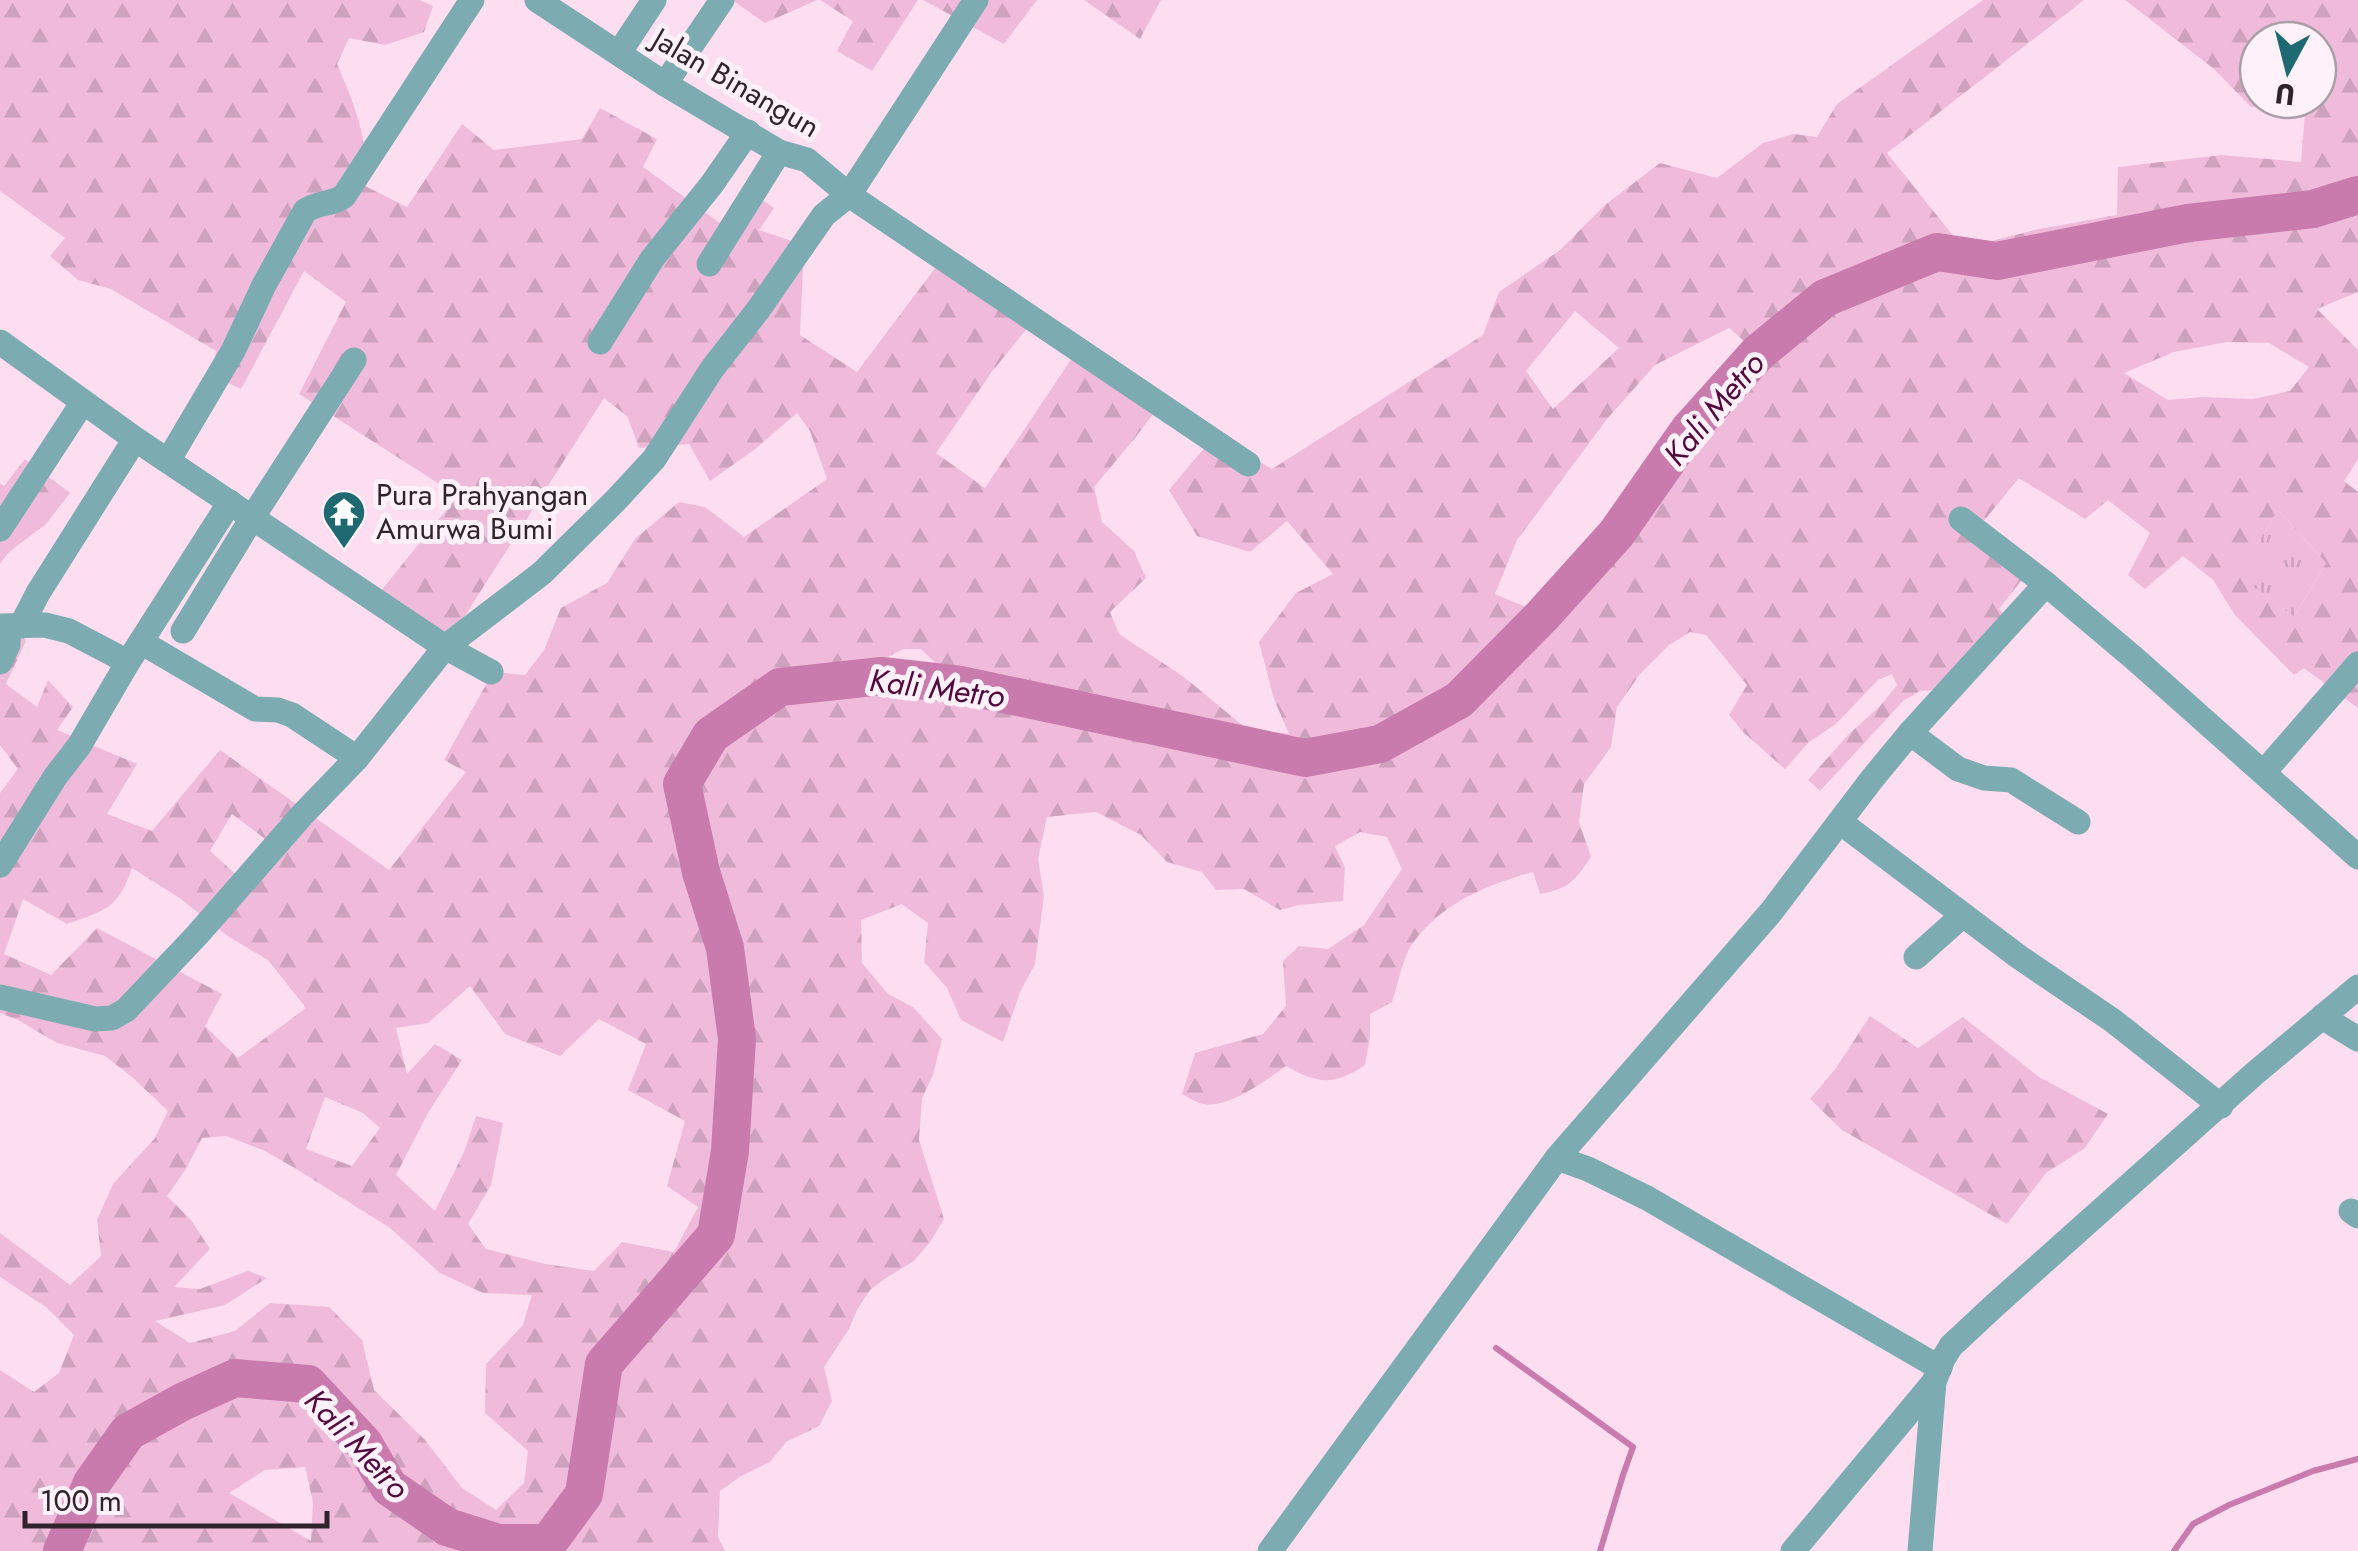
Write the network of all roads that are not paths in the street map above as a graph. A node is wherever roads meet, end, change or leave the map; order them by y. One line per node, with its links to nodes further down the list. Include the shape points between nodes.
1 (472, 0): 17 (street, via 344,196 304,212)
2 (536, 0): 6 (street, Jalan Binangun)
3 (654, 0): 6 (street)
4 (722, 0): 7 (street)
5 (976, 0): 10 (street)
6 (619, 53): 7 (street, Jalan Binangun)
7 (666, 84): 8 (street, Jalan Binangun)
8 (748, 132): 9 (street, Jalan Binangun); 13 (street, via 652,259)
9 (780, 152): 10 (street, Jalan Binangun, via 808,160); 11 (street)
10 (849, 195): 18 (street, Jalan Binangun); 26 (street, via 824,215 654,459 542,573)
11 (709, 264)
12 (0, 342): 15 (street)
13 (600, 342)
14 (354, 360): 20 (street)
15 (83, 402): 16 (street); 22 (street)
16 (135, 439): 17 (street); 24 (street, via 38,594)
17 (168, 461): 19 (street)
18 (1248, 464)
19 (230, 502): 20 (street); 27 (street)
20 (252, 518): 25 (street); 26 (street)
21 (1961, 519): 23 (street)
22 (0, 528)
23 (2046, 584): 31 (street); 33 (street)
24 (10, 626): 27 (street, via 45,625); 28 (street)
25 (183, 631)
26 (446, 647): 30 (street); 32 (street)
27 (134, 652): 32 (street, via 255,709 292,715); 37 (street)
28 (0, 662)
29 (2358, 664): 33 (street)
30 (490, 672)
31 (1910, 733): 34 (street); 35 (street, via 1958,770 2011,780)
32 (358, 758): 41 (street, via 126,1010 94,1019)
33 (2264, 772): 36 (street)
34 (1840, 822): 38 (street); 45 (street)
35 (2078, 822)
36 (2358, 857)
37 (0, 864)
38 (1962, 915): 39 (street); 44 (street)
39 (1916, 957)
40 (2358, 987): 42 (street)
41 (0, 997)
42 (2322, 1016): 43 (street); 44 (street)
43 (2358, 1039)
44 (2221, 1106): 46 (street, via 1994,1304 1952,1346)
45 (1557, 1158): 46 (street, via 1646,1198); 47 (street)
46 (1937, 1375): 48 (street); 49 (street)
47 (1270, 1551)
48 (1794, 1551)
49 (1920, 1551)

